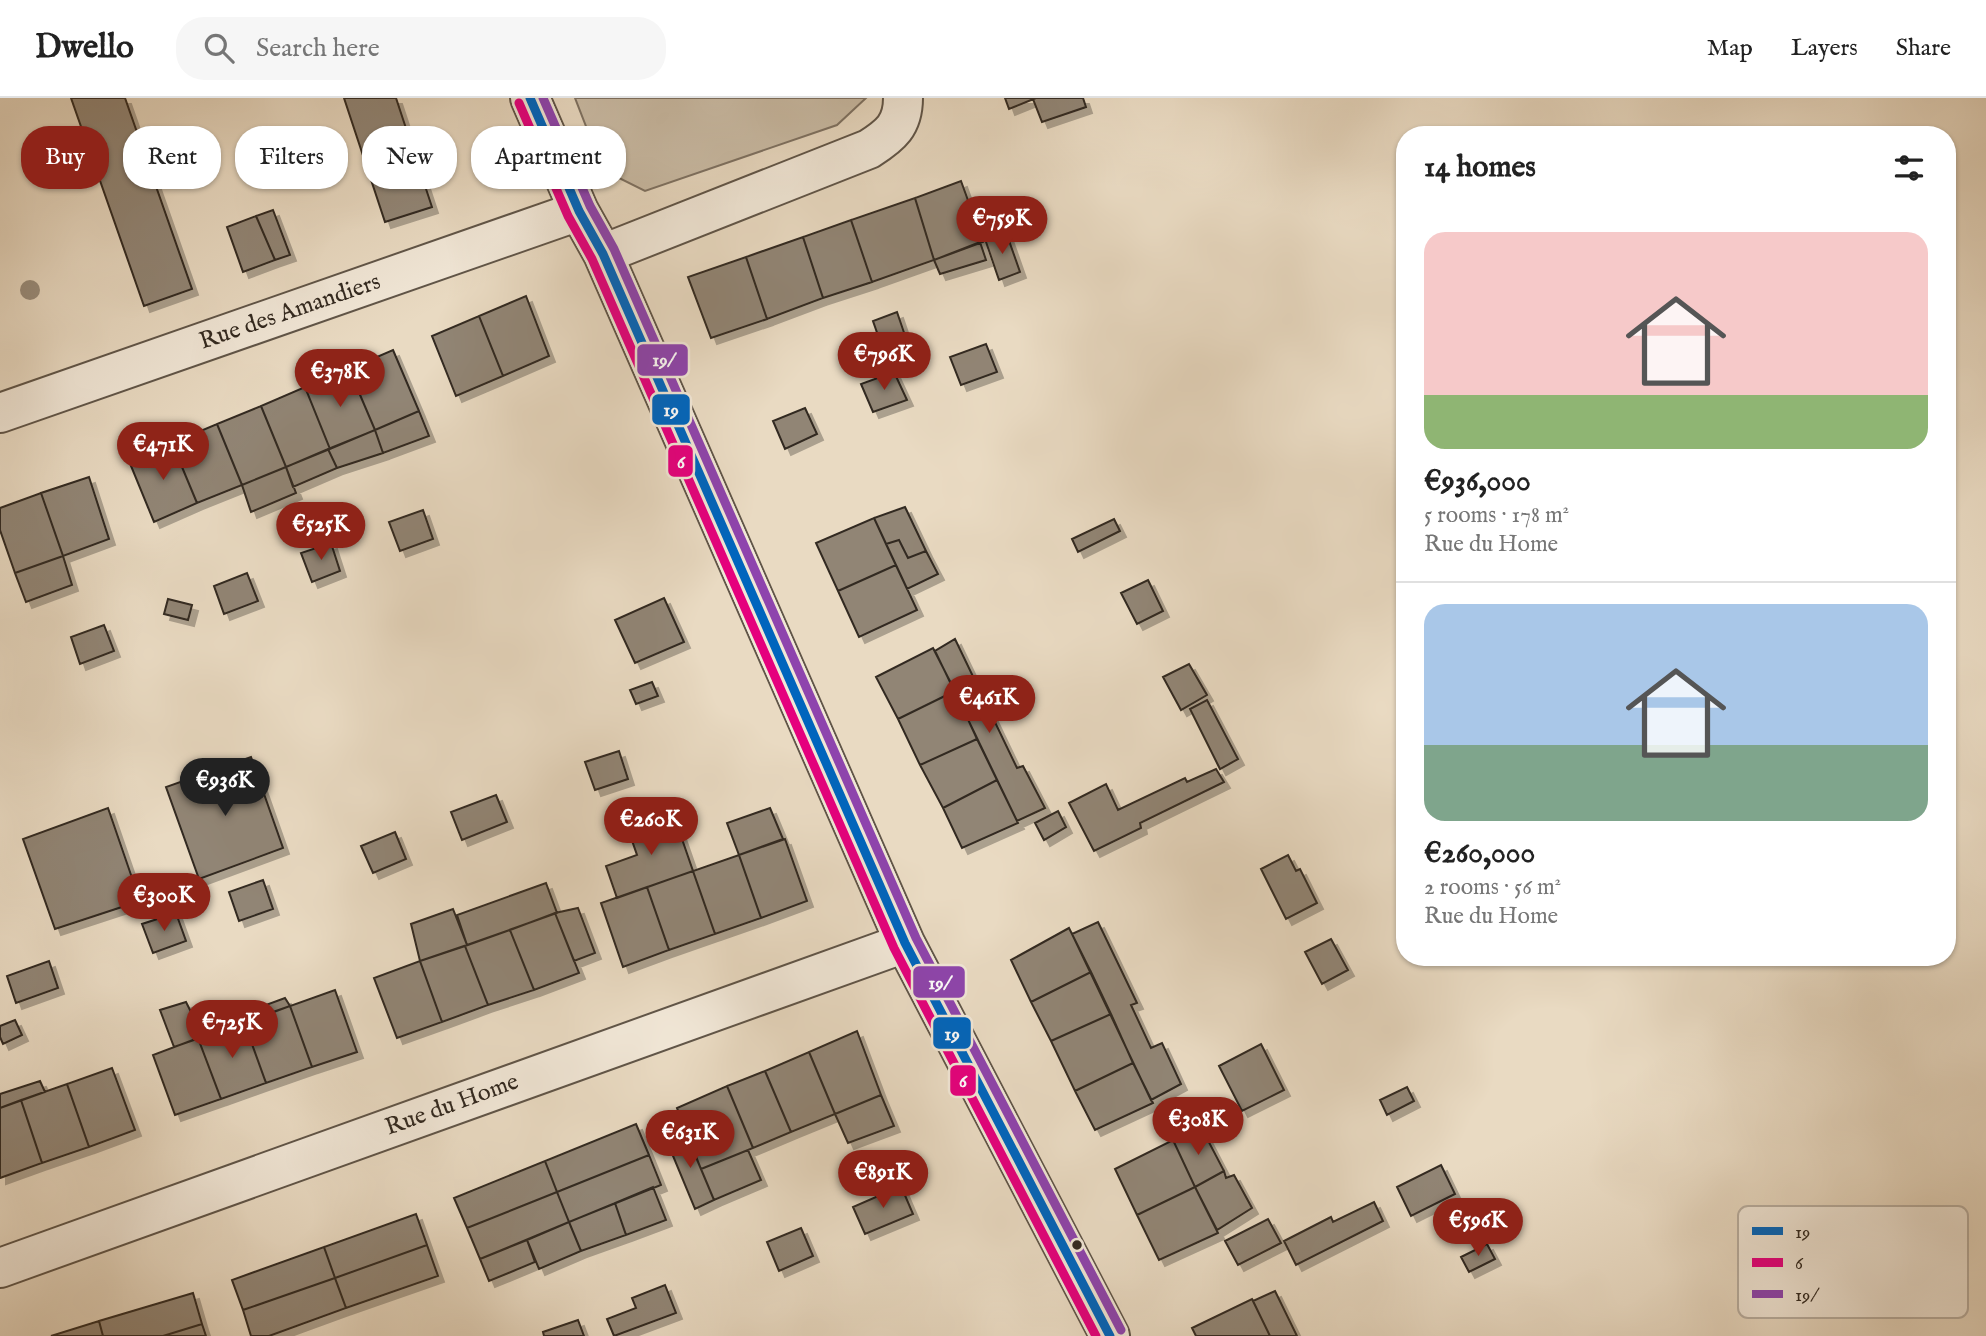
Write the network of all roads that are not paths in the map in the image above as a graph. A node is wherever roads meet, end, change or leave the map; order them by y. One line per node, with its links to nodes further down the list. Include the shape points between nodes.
1 (530, 98): 3 (street)
2 (903, 98): 4 (street, via 903,115 889,136 869,149)
3 (579, 211): 4 (street); 5 (street, Rue des Amandiers)
4 (603, 254): 6 (street)
5 (0, 413)
6 (905, 943): 7 (street, Rue du Home); 8 (street)
7 (0, 1268)
8 (1110, 1336)

